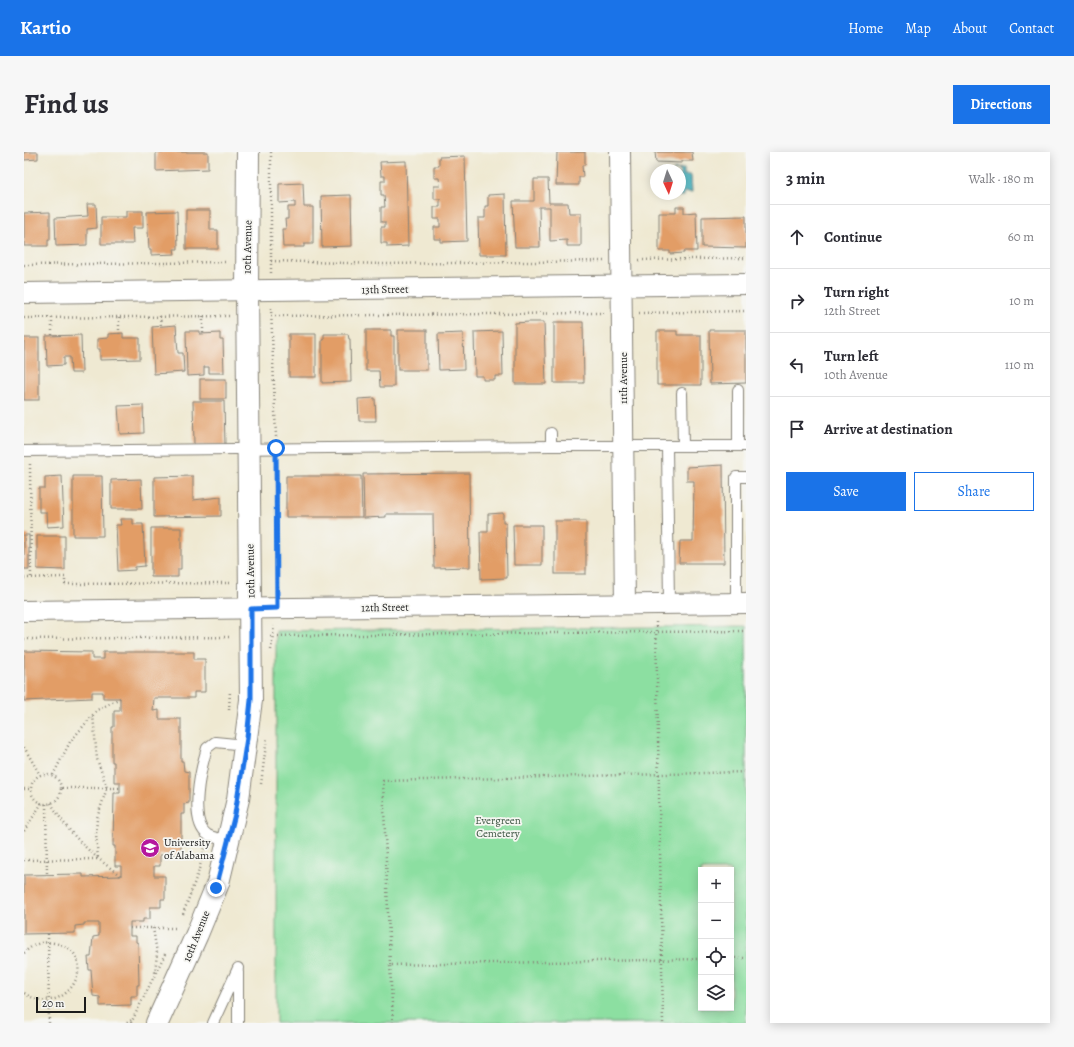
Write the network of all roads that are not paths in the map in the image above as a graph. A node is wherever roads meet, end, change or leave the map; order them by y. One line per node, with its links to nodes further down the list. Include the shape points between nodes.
1 (248, 152): 5 (main road, 10th Avenue)
2 (620, 152): 4 (street, 11th Avenue)
3 (746, 284): 4 (street, 13th Street)
4 (622, 285): 5 (street, 13th Street); 11 (street, 11th Avenue)
5 (247, 290): 6 (street, 13th Street); 15 (main road, 10th Avenue)
6 (24, 293)
7 (738, 390): 14 (lane)
8 (682, 393): 13 (lane)
9 (551, 432): 10 (lane)
10 (551, 446): 11 (lane); 15 (lane)
11 (623, 446): 12 (lane); 19 (street, 11th Avenue)
12 (666, 446): 13 (lane); 20 (lane)
13 (683, 446): 14 (lane)
14 (742, 446)
15 (249, 448): 16 (lane); 21 (main road, 10th Avenue)
16 (27, 451)
17 (746, 477): 18 (lane, via 736,477)
18 (741, 603): 20 (street, 12th Street)
19 (625, 604): 20 (street, 12th Street); 21 (street, 12th Street)
20 (662, 604)
21 (251, 609): 22 (street, 12th Street); 23 (main road, 10th Avenue, via 251,700)
22 (24, 611)
23 (246, 745): 24 (main road, 10th Avenue); 24 (lane, via 215,742 206,748 202,766 197,808 200,825 208,835)
24 (229, 841): 25 (main road, 10th Avenue, via 218,883 198,934)
25 (157, 1023)
26 (213, 1023): 27 (lane, via 238,968)
27 (238, 1023)

